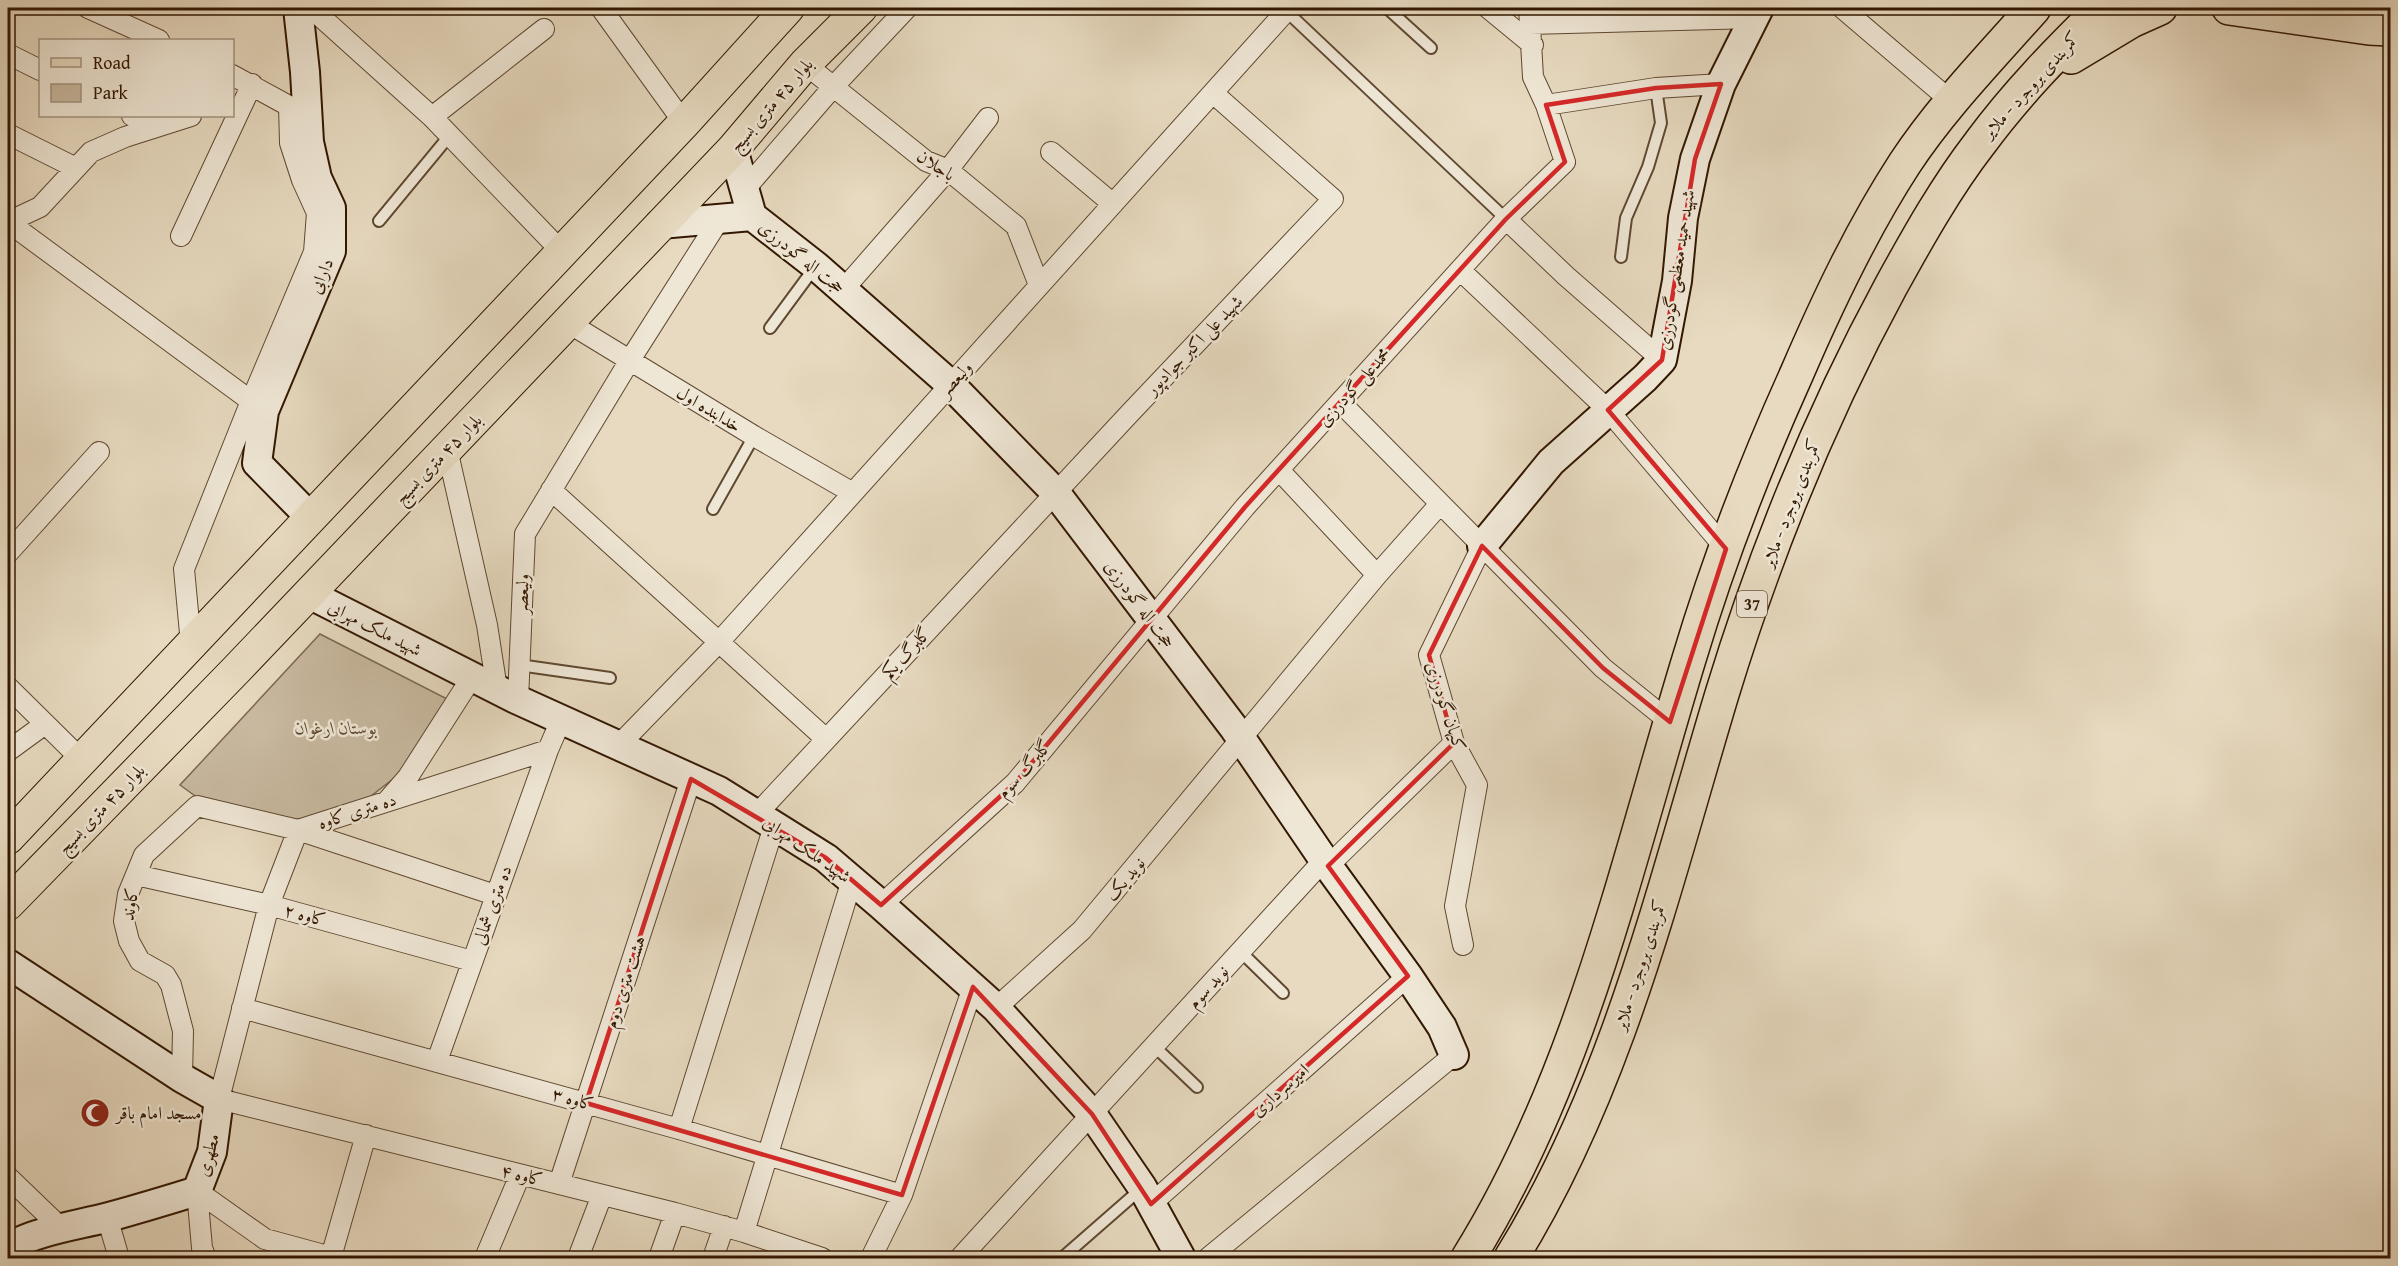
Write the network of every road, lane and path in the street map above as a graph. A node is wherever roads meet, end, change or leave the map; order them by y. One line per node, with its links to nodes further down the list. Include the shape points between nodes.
1 (88, 8): 20 (street)
2 (298, 8): 69 (street, دارابی, via 309,142 317,178 331,208 332,251)
3 (310, 8): 38 (street)
4 (601, 8): 40 (street)
5 (788, 8): 40 (main road)
6 (861, 8): 24 (main road, بلوار ۴۵ متری بسیج)
7 (907, 8): 30 (street)
8 (1286, 8): 32 (street, ولیعصر); 51 (lane)
9 (1387, 8): 22 (lane)
10 (1488, 8): 21 (street)
11 (1842, 8): 34 (street)
12 (2034, 8): 34 (highway, 37)
13 (2102, 8): 27 (highway, کمربندی بروجرد - ملایر / 37)
14 (2160, 8): 27 (highway)
15 (2229, 8): 19 (highway)
16 (1757, 13): 17 (street); 29 (street, شهید حمید معظمی گودرزی)
17 (1530, 16): 21 (street)
18 (544, 29): 38 (street)
19 (2383, 31)
20 (157, 39)
21 (1533, 45): 35 (street, via 1533,78)
22 (1431, 48)
23 (8, 54): 25 (street)
24 (805, 64): 30 (street, باجلان); 44 (main road, بلوار ۴۵ متری بسیج)
25 (39, 70)
26 (234, 76): 28 (street)
27 (2033, 79): 165 (highway, کمربندی بروجرد - ملایر / 37, via 1978,144 1931,216 1874,316 1829,408 1754,598 1663,897 1601,1082 1573,1145)
28 (252, 84): 33 (street); 56 (street); 69 (street, via 289,106 290,143 317,213 314,252)
29 (1721, 84): 31 (street); 66 (street, شهید حمید معظمی گودرزی, via 1695,159)
30 (833, 87): 47 (street, باجلان, via 926,160); 48 (street)
31 (1656, 88): 35 (street); 58 (lane, via 1661,123 1648,167 1626,218)
32 (1213, 93): 49 (street, ولیعصر); 76 (street, شهید علی اکبر جوادپور, via 1333,199)
33 (234, 97)
34 (1952, 101): 82 (highway, 37, via 1907,161 1843,270 1776,418)
35 (1546, 105): 51 (street, محمدعلی گودرزی, via 1565,162)
36 (134, 117): 41 (street)
37 (188, 117): 41 (street)
38 (432, 117): 43 (street)
39 (988, 118): 47 (street)
40 (684, 123): 57 (main road)
41 (156, 127): 46 (street, via 91,152)
42 (8, 134): 46 (street)
43 (450, 135): 53 (lane); 57 (street)
44 (733, 149): 48 (street, حجت اله گودرزی); 55 (main road, بلوار ۴۵ متری بسیج)
45 (1051, 152): 49 (street)
46 (76, 168): 54 (street, via 40,207)
47 (948, 171): 61 (street, باجلان, via 1016,226); 62 (street)
48 (745, 189): 50 (street, حجت اله گودرزی)
49 (1113, 204): 61 (street, ولیعصر)
50 (752, 216): 52 (street, حجت اله گودرزی); 59 (street, حجت اله گودرزی)
51 (1506, 219): 60 (street, محمدعلی گودرزی); 66 (street)
52 (719, 220): 55 (street, حجت اله گودرزی); 65 (street, ولیعصر)
53 (380, 221)
54 (8, 222): 69 (street)
55 (660, 224): 63 (main road, بلوار ۴۵ متری بسیج)
56 (180, 236)
57 (562, 252): 80 (main road)
58 (1621, 257)
59 (816, 267): 62 (street, حجت اله گودرزی); 64 (lane)
60 (1460, 270): 68 (street, محمدعلی گودرزی); 70 (street)
61 (1039, 285): 67 (street, ولیعصر)
62 (843, 290): 67 (street, حجت اله گودرزی)
63 (567, 322): 65 (street, خدابنده اول); 72 (main road, بلوار ۴۵ متری بسیج)
64 (770, 328)
65 (630, 360): 71 (street, خدابنده اول); 75 (street, ولیعصر)
66 (1662, 360): 70 (street, شهید حمید معظمی گودرزی)
67 (950, 384): 76 (street, حجت اله گودرزی); 77 (street, ولیعصر)
68 (1340, 402): 74 (street, محمدعلی گودرزی); 78 (street)
69 (257, 406): 80 (street, دارابی, via 257,463); 88 (street, via 184,569)
70 (1608, 410): 81 (street, شهید حمید معظمی گودرزی, via 1551,462); 82 (street)
71 (754, 436): 77 (street, خدابنده اول); 79 (lane)
72 (447, 448): 85 (main road, بلوار ۴۵ متری بسیج); 93 (street, via 487,625)
73 (99, 452): 83 (street)
74 (1278, 470): 84 (street); 86 (street, محمدعلی گودرزی)
75 (551, 490): 87 (street); 89 (street, ولیعصر, via 525,534)
76 (1055, 492): 86 (street, حجت اله گودرزی); 97 (street, گلبرگ یکم)
77 (853, 493): 87 (street, ولیعصر)
78 (1440, 504): 81 (street); 84 (street)
79 (713, 509)
80 (310, 517): 88 (main road)
81 (1482, 546): 95 (street, via 1603,668); 99 (street, کیهان گودرزی, via 1429,655)
82 (1726, 549): 95 (highway, 37)
83 (8, 553)
84 (1377, 575): 98 (street, نوید یک)
85 (309, 594): 90 (street, شهید ملک مهرابی); 113 (main road, بلوار ۴۵ متری بسیج)
86 (1151, 619): 98 (street, حجت اله گودرزی); 115 (street, گلبرگ سوم, via 1015,783)
87 (719, 642): 97 (street); 100 (street, ولیعصر)
88 (191, 644): 103 (main road)
89 (519, 665): 91 (lane); 93 (street, ولیعصر)
90 (472, 677): 93 (street, شهید ملک مهرابی); 105 (street, via 408,777)
91 (610, 678)
92 (8, 687): 96 (street)
93 (508, 694): 94 (street, شهید ملک مهرابی)
94 (561, 720): 100 (street, شهید ملک مهرابی); 101 (street)
95 (1670, 722): 164 (highway, 37, via 1606,936 1548,1103 1520,1166)
96 (45, 724): 102 (street); 103 (street)
97 (826, 739): 106 (street, گلبرگ یکم)
98 (1241, 739): 109 (street, حجت اله گودرزی); 124 (street, نوید یک, via 1082,930)
99 (1454, 743): 109 (street, نوید سوم); 116 (street, کیهان گودرزی, via 1477,785 1455,906)
100 (618, 747): 104 (street, شهید ملک مهرابی)
101 (548, 750): 105 (street, ده متری کاوه); 112 (street, ده متری شمالی)
102 (8, 752)
103 (82, 760): 108 (main road)
104 (692, 779): 106 (street, شهید ملک مهرابی); 131 (street, هشت متری دوم)
105 (386, 801): 107 (street, ده متری کاوه)
106 (765, 820): 111 (street, شهید ملک مهرابی, via 826,858); 133 (street)
107 (298, 830): 110 (street, کاوند, via 197,806 144,855); 112 (street); 114 (street, ده متری کاوه)
108 (8, 838)
109 (1326, 863): 117 (street, نوید سوم); 120 (street, حجت اله گودرزی)
110 (136, 875): 114 (street, کاوه ۲); 128 (street, کاوند, via 124,921 140,961 165,975 171,986 183,1031)
111 (852, 880): 115 (street, شهید ملک مهرابی); 135 (street)
112 (495, 895): 118 (street, ده متری شمالی)
113 (8, 904)
114 (269, 905): 118 (street, کاوه ۲); 123 (street, ده متری کاوه)
115 (881, 905): 121 (street, شهید ملک مهرابی)
116 (1463, 945)
117 (1240, 952): 122 (lane); 125 (street, نوید سوم)
118 (472, 961): 127 (street, ده متری شمالی)
119 (8, 964): 128 (street)
120 (1408, 976): 126 (street, حجت اله گودرزی, via 1442,1027); 142 (street, امیرسرداری)
121 (973, 987): 124 (street, شهید ملک مهرابی); 141 (street)
122 (1283, 993)
123 (242, 1008): 127 (street, کاوه ۳); 130 (street, ده متری کاوه)
124 (996, 1008): 132 (street, شهید ملک مهرابی)
125 (1155, 1046): 129 (lane); 132 (street, نوید سوم)
126 (1454, 1055): 163 (street)
127 (437, 1061): 131 (street, کاوه ۳)
128 (182, 1078): 130 (street)
129 (1197, 1088)
130 (219, 1099): 134 (street, کاوه ۴); 139 (street, مطهری, via 213,1152)
131 (586, 1103): 133 (street, کاوه ۳); 138 (street, هشت متری دوم)
132 (1092, 1114): 142 (street, شهید ملک مهرابی); 161 (street, نوید سوم)
133 (679, 1129): 135 (street, کاوه ۳)
134 (366, 1136): 136 (street, کاوه ۴); 154 (street)
135 (769, 1156): 141 (street, کاوه ۳); 147 (street)
136 (520, 1175): 138 (street, کاوه ۴); 155 (street)
137 (8, 1177): 146 (street)
138 (559, 1184): 140 (street, کاوه ۴)
139 (197, 1191): 144 (street, مطهری); 149 (street, via 265,1239); 153 (street)
140 (602, 1195): 143 (street, کاوه ۴); 156 (street)
141 (902, 1195): 160 (street)
142 (1146, 1196): 151 (street, شهید ملک مهرابی); 162 (lane)
143 (675, 1212): 145 (street, کاوه ۴); 157 (street)
144 (107, 1217): 146 (street, مطهری); 152 (street)
145 (724, 1226): 147 (street, کاوه ۴); 158 (street)
146 (60, 1227): 148 (street, مطهری)
147 (744, 1232): 150 (street, کاوه ۴)
148 (17, 1245)
149 (294, 1252): 154 (street)
150 (797, 1254): 159 (street, کاوه ۴)
151 (1172, 1254)
152 (119, 1258)
153 (206, 1258)
154 (333, 1258)
155 (484, 1258)
156 (578, 1258)
157 (659, 1258)
158 (713, 1258)
159 (822, 1258)
160 (871, 1258)
161 (960, 1258)
162 (1062, 1258)
163 (1208, 1258)
164 (1468, 1258)
165 (1511, 1258)

